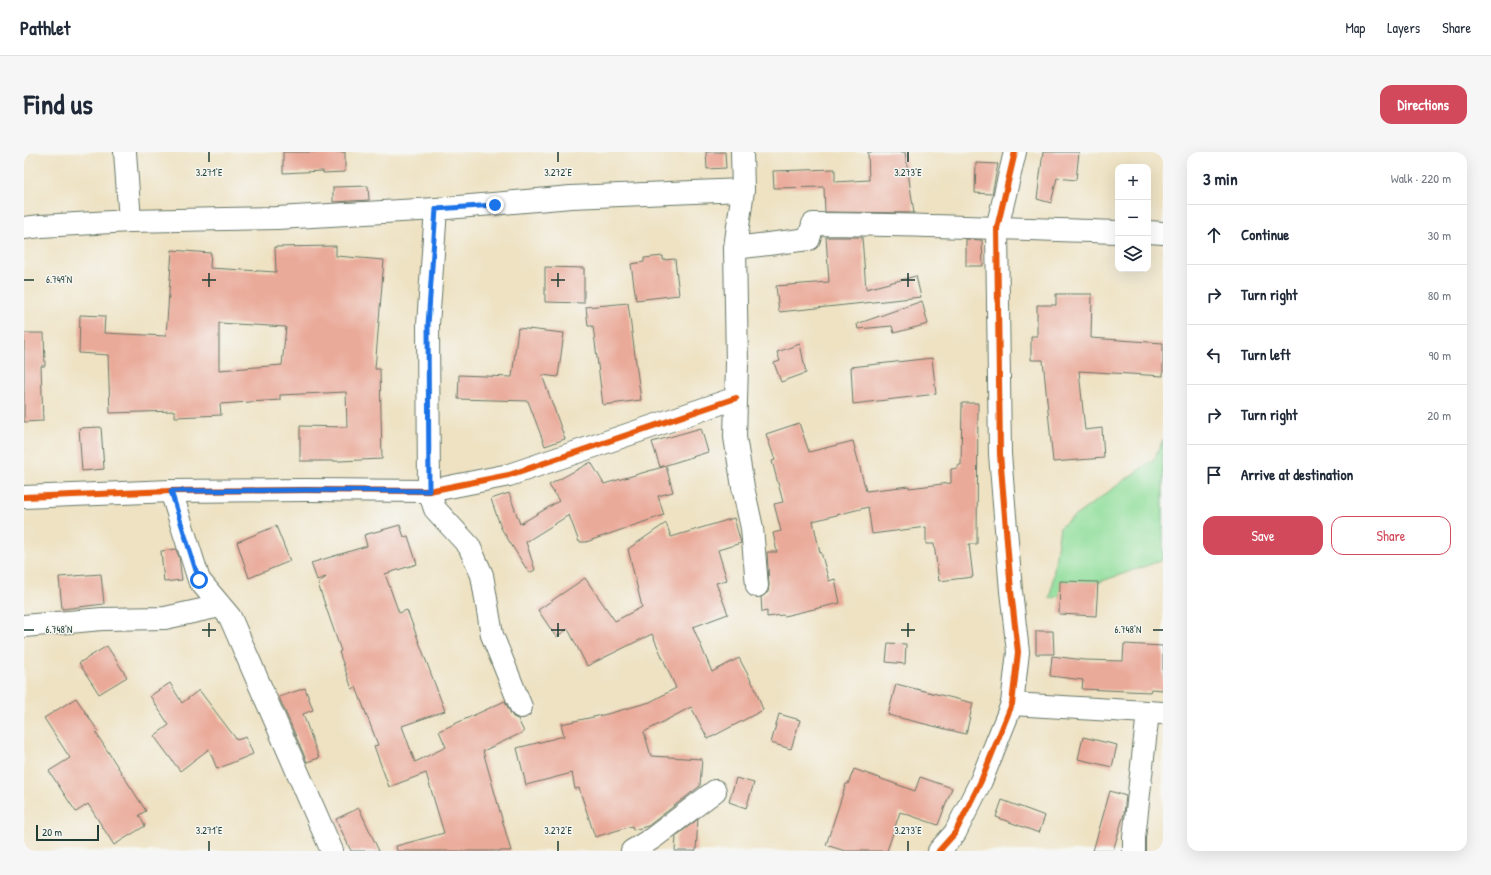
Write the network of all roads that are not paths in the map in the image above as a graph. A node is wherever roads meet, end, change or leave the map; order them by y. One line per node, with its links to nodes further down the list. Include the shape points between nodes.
1 (125, 152): 6 (street)
2 (742, 152): 4 (street)
3 (1015, 152): 8 (street)
4 (743, 190): 5 (street, via 571,197); 12 (street)
5 (436, 209): 6 (street, via 277,218); 15 (street, via 428,325)
6 (130, 222): 7 (street)
7 (24, 228)
8 (997, 228): 9 (street); 12 (street, via 915,224 813,224 809,239); 20 (street, via 1000,454 1018,652)
9 (1115, 232)
10 (1151, 232): 11 (street)
11 (1163, 233)
12 (735, 248): 13 (street)
13 (736, 398): 15 (street, via 509,475); 17 (street, via 735,437 752,528)
14 (171, 491): 15 (street); 16 (street); 18 (street, via 199,580)
15 (429, 491): 21 (street, via 434,510 469,546 482,575 492,635)
16 (24, 498)
17 (757, 586)
18 (220, 606): 19 (street, via 165,618 102,619); 24 (street, via 230,617)
19 (24, 626)
20 (1012, 704): 22 (street); 26 (street, via 981,781 955,833)
21 (521, 706)
22 (1156, 713): 27 (street, via 1134,838)
23 (715, 791): 25 (street)
24 (332, 851)
25 (632, 851)
26 (939, 851)
27 (1134, 851)

